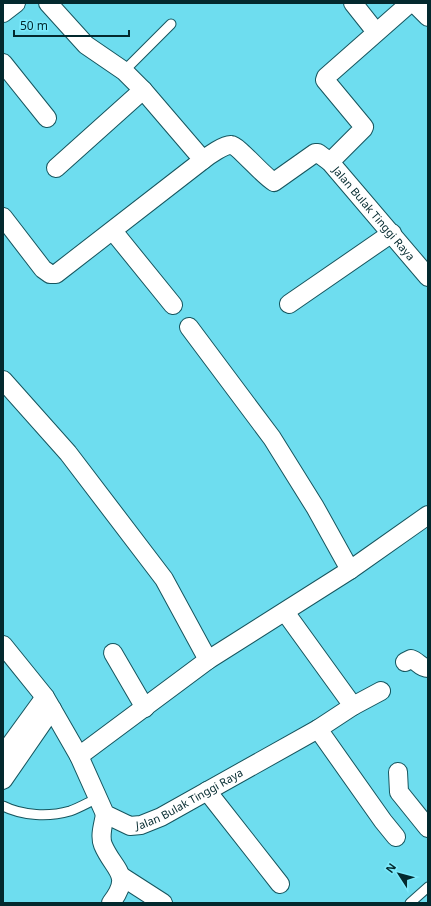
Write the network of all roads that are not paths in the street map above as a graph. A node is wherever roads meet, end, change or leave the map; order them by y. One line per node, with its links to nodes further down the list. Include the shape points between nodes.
1 (16, 3): 6 (street)
2 (48, 3): 11 (street, via 86,44)
3 (353, 3): 9 (street)
4 (410, 3): 9 (street)
5 (414, 3): 7 (street)
6 (3, 13)
7 (428, 17)
8 (171, 24): 11 (lane)
9 (376, 32): 14 (street, via 325,79 364,127)
10 (3, 63): 13 (street)
11 (124, 71): 12 (street)
12 (143, 90): 15 (street); 16 (street)
13 (47, 118)
14 (324, 158): 15 (street, via 315,153 274,182 231,145); 19 (street, Jalan Bulak Tinggi Raya)
15 (203, 160): 18 (street)
16 (56, 168)
17 (3, 217): 20 (street)
18 (113, 230): 20 (street, via 56,274 50,274 43,269); 23 (street)
19 (392, 233): 21 (street, Jalan Bulak Tinggi Raya); 22 (street)
20 (9, 236)
21 (428, 277)
22 (289, 304)
23 (173, 306)
24 (189, 327): 27 (street, via 272,438 315,506)
25 (3, 380): 31 (street, via 68,453 164,579)
26 (428, 515): 27 (street)
27 (350, 570): 28 (street)
28 (285, 612): 31 (street); 36 (street)
29 (3, 645): 35 (street)
30 (113, 653): 37 (street)
31 (208, 660): 37 (street)
32 (405, 662): 33 (street, via 411,658)
33 (428, 668)
34 (381, 690): 36 (street, Jalan Bulak Tinggi Raya)
35 (49, 703): 39 (street); 40 (street); 42 (street)
36 (354, 706): 38 (street, Jalan Bulak Tinggi Raya)
37 (145, 708): 40 (street)
38 (318, 729): 43 (street, Jalan Bulak Tinggi Raya); 47 (street)
39 (3, 755)
40 (78, 756): 45 (street)
41 (398, 772): 46 (street, via 399,792)
42 (3, 780)
43 (207, 791): 45 (street, Jalan Bulak Tinggi Raya, via 161,817 141,825 130,826); 49 (street)
44 (3, 806): 45 (lane, via 41,816)
45 (102, 806): 48 (street, via 103,844)
46 (428, 828)
47 (396, 837)
48 (121, 876): 51 (street, via 121,886); 52 (street)
49 (280, 884)
50 (428, 887): 53 (lane)
51 (111, 903)
52 (163, 903)
53 (410, 903)

